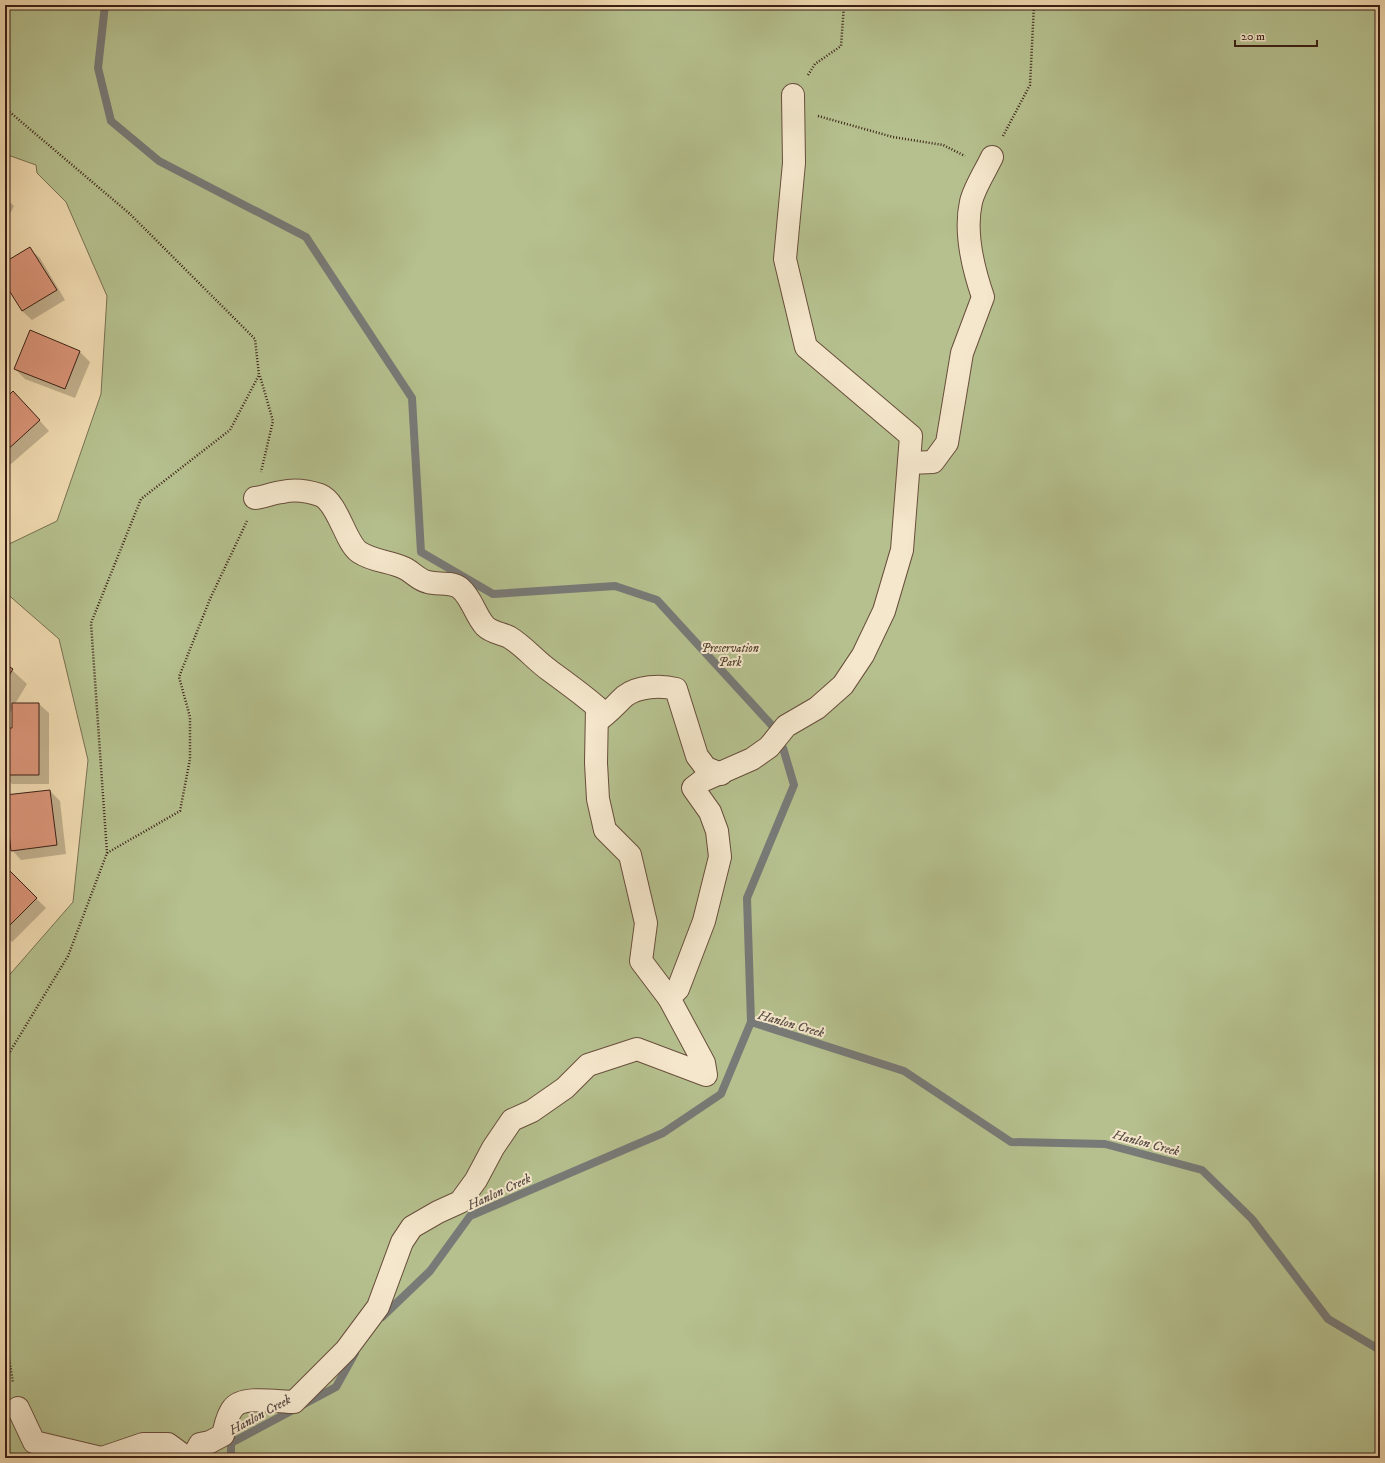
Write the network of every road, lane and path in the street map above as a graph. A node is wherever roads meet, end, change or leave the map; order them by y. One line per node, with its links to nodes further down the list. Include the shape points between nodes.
1 (844, 5): 5 (path, via 840,46 815,64)
2 (1034, 5): 8 (path, via 1030,85)
3 (1376, 5): 4 (path)
4 (1380, 14)
5 (793, 95): 7 (street)
6 (5, 108): 9 (path, via 130,214 255,339)
7 (793, 119): 8 (path, via 815,115 893,137 943,145 968,157); 10 (street, via 794,163 785,259 806,347 911,436)
8 (992, 157): 10 (street, via 971,202 970,230 974,271 983,297 962,353 947,443 933,462)
9 (259, 375): 11 (path, via 273,421); 14 (path, via 230,430 141,498 91,623)
10 (909, 463): 13 (street, via 902,550 884,611 863,655 843,685 817,708 786,726 769,748)
11 (255, 498): 12 (street, via 299,490 322,496 343,524 350,542 358,551 372,559 404,568 416,578 429,583 459,587 484,626 494,633 508,637 576,688 597,707); 14 (path, via 253,510 210,599 178,677 190,717 190,759 180,810)
12 (597, 721): 13 (street, via 625,696 640,690 666,687 676,690 697,756 706,768); 15 (street, via 598,799 605,830 630,855 646,923 641,961)
13 (721, 774): 15 (street, via 692,788 710,812 717,831 720,857 704,921 678,989)
14 (107, 853): 16 (path, via 68,956)
15 (669, 998): 20 (street, via 704,1063 706,1076 637,1049 588,1065 564,1088 532,1111 512,1120 460,1202 412,1227 402,1242 378,1307 346,1350 294,1402 249,1400 238,1403 231,1409 223,1435 200,1444)
16 (5, 1060)
17 (18, 1408): 18 (street, via 34,1442)
18 (102, 1458): 19 (street, via 143,1444 168,1444)
19 (187, 1458)
20 (192, 1458)

